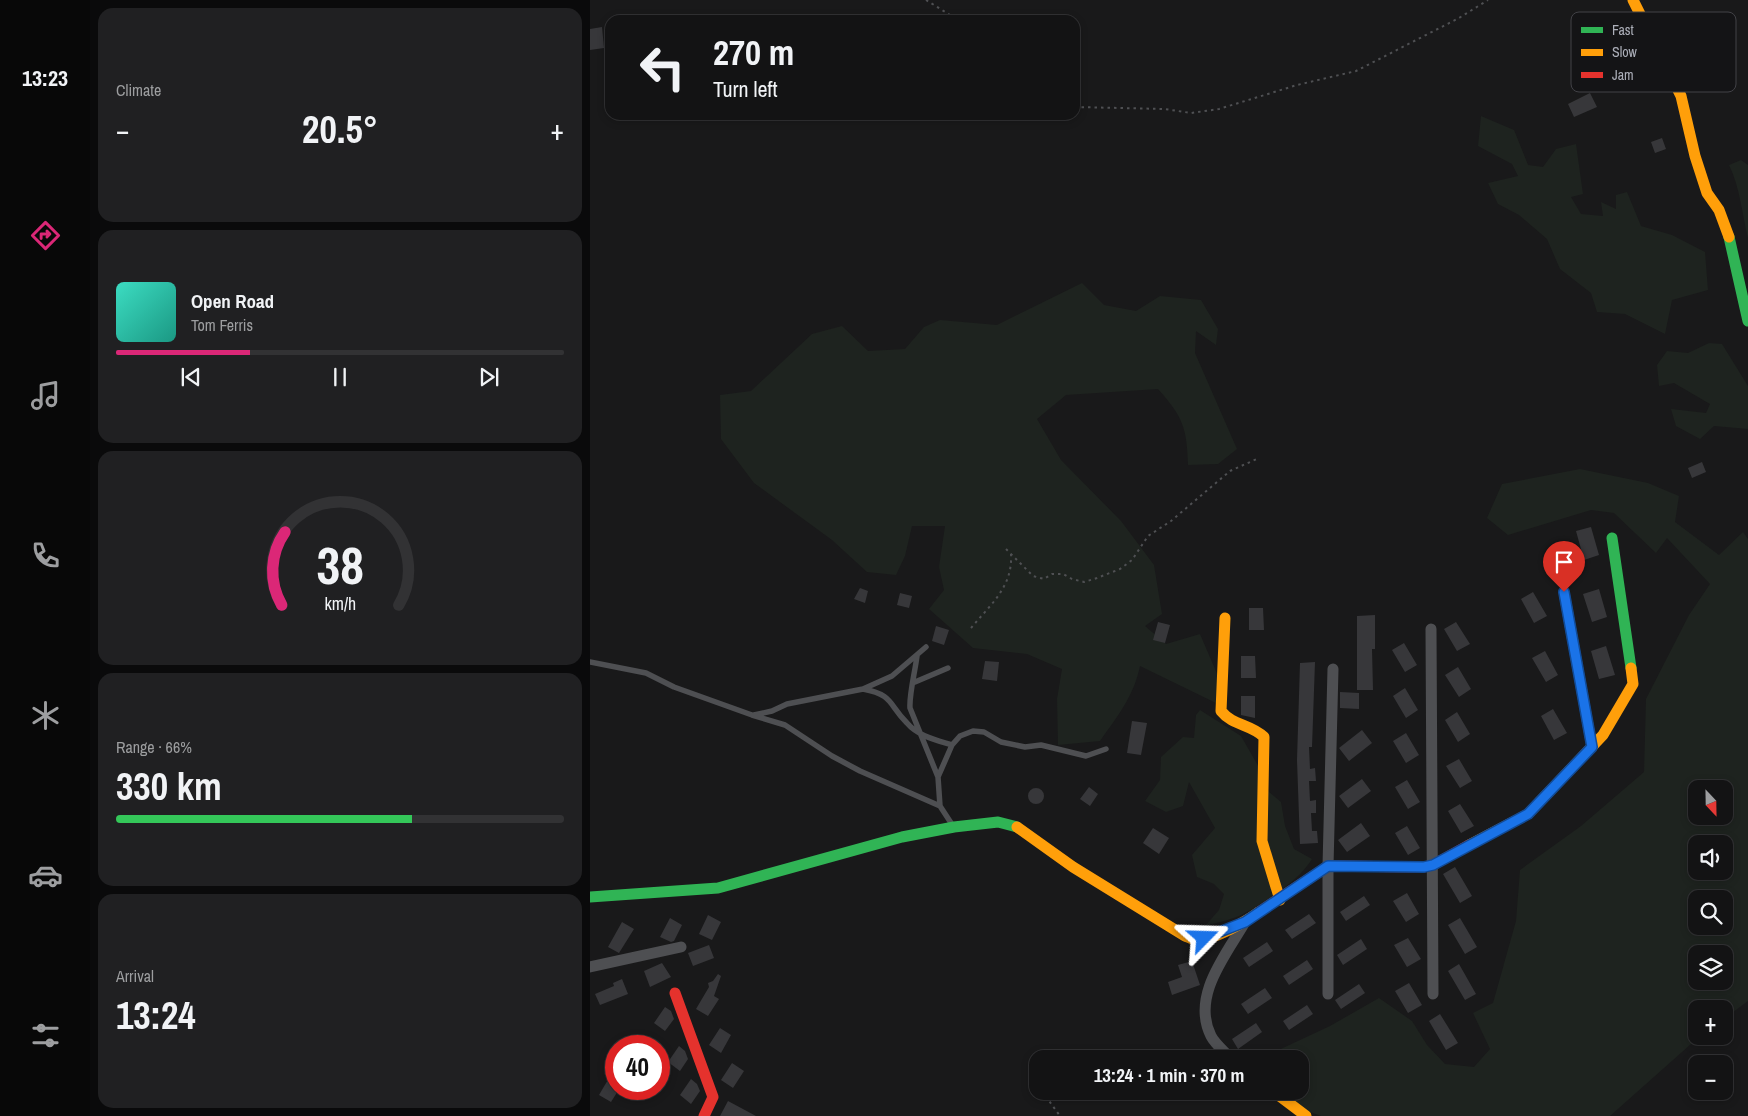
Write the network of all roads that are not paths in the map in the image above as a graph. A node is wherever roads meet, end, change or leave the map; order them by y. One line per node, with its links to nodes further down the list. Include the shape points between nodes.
1 (1633, 0): 2 (street)
2 (1639, 12)
3 (1679, 92): 4 (street, via 1707,193 1727,226)
4 (1748, 321)
5 (1612, 538): 19 (street, via 1633,684 1603,735)
6 (1564, 592): 19 (street)
7 (1225, 618): 27 (street, via 1221,711 1232,724 1259,731 1264,737 1262,841)
8 (1431, 629): 24 (street)
9 (926, 647): 10 (lane)
10 (917, 656): 14 (lane); 15 (lane, via 892,676)
11 (590, 662): 16 (lane, via 646,673 674,687)
12 (948, 668): 14 (lane)
13 (1333, 669): 25 (street)
14 (915, 682): 17 (lane, via 910,699)
15 (863, 689): 16 (lane, via 787,704); 17 (lane, via 879,692 894,704 906,723)
16 (752, 715): 22 (lane, via 785,724 860,771)
17 (919, 734): 18 (lane); 21 (lane)
18 (952, 745): 20 (lane, via 960,736 973,731 984,732 1001,742 1025,747 1041,745 1086,756); 21 (lane)
19 (1592, 747): 24 (street, via 1528,814)
20 (1106, 749)
21 (938, 777): 22 (lane)
22 (940, 806): 23 (lane)
23 (954, 827): 26 (street, via 902,837 718,888); 28 (street, via 998,822 1017,827 1073,867 1196,940)
24 (1433, 865): 25 (street); 33 (street)
25 (1328, 866): 27 (street); 32 (street)
26 (590, 898)
27 (1280, 900): 28 (street)
28 (1245, 922): 34 (street, via 1206,993 1207,1025 1212,1038)
29 (681, 947): 30 (street)
30 (590, 967)
31 (675, 993): 36 (street, via 713,1097)
32 (1328, 994)
33 (1434, 994)
34 (1223, 1050)
35 (1285, 1100): 37 (street)
36 (704, 1116)
37 (1306, 1116)

